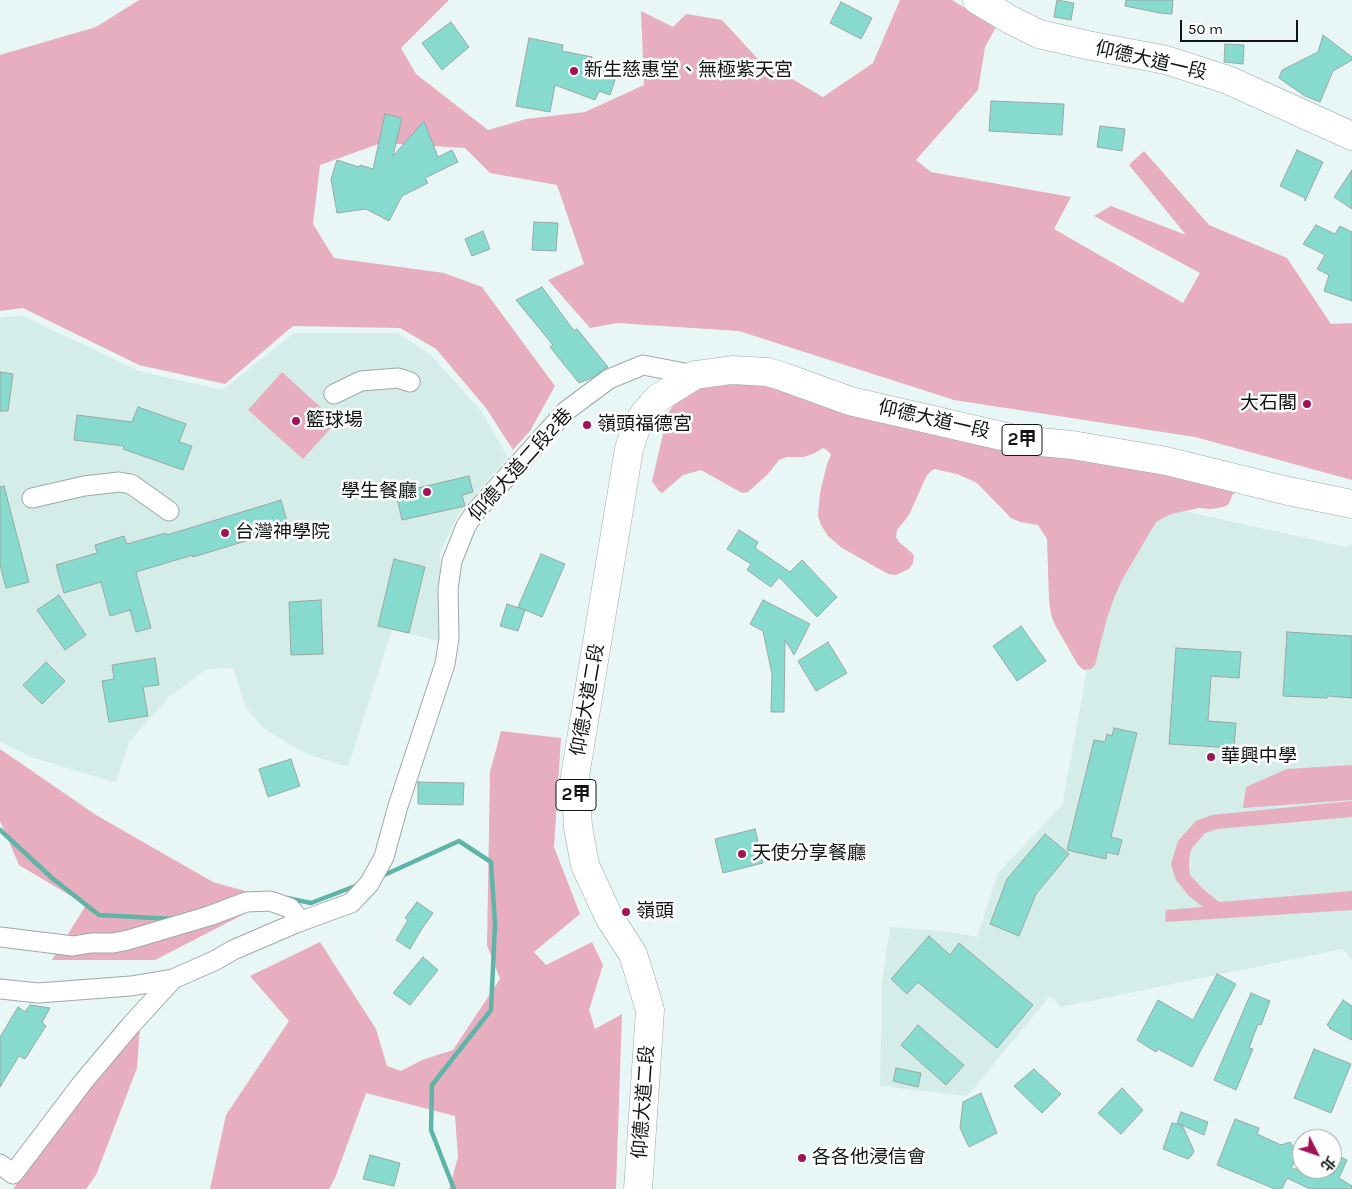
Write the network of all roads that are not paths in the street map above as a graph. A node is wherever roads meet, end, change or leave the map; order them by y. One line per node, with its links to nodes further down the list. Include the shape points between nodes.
1 (977, 0): 2 (main road, 仰德大道一段, via 1040,34 1166,60 1228,80)
2 (1352, 136)
3 (694, 375): 7 (main road, 仰德大道一段 / 2甲, via 732,370 768,372 850,400 1019,440 1166,460); 9 (street, 仰德大道二段2巷, via 642,365 609,380 566,411 476,511 452,560 445,664 384,857 369,884 351,903); 14 (main road, 仰德大道二段 / 2甲, via 661,395 644,414 633,436 575,776 578,827 585,866 609,917 633,954 650,1010)
4 (410, 382): 5 (street, via 398,378 361,381)
5 (334, 394)
6 (32, 498): 8 (street, via 119,482 131,484)
7 (1352, 504)
8 (169, 511)
9 (301, 921): 10 (street, via 290,908 270,900 246,902 113,943 73,946); 11 (street)
10 (0, 937)
11 (173, 979): 12 (street, via 131,986 38,993); 13 (street, via 83,1082 13,1174)
12 (0, 989)
13 (0, 1164)
14 (638, 1189)

